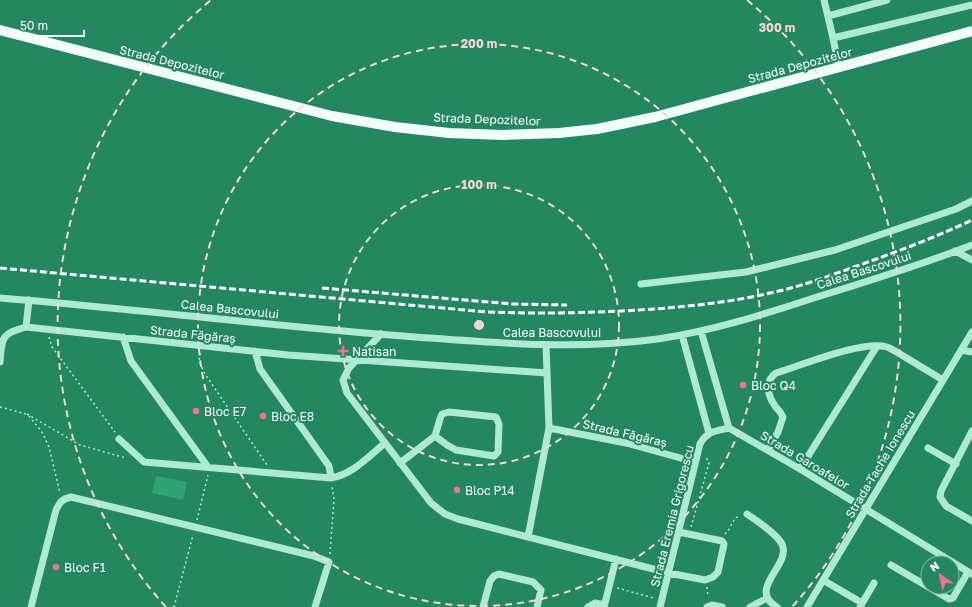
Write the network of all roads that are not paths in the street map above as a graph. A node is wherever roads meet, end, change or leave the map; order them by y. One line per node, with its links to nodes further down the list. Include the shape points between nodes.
1 (824, 0): 4 (street)
2 (887, 0): 4 (street)
3 (968, 4): 7 (street)
4 (828, 16): 7 (street)
5 (0, 30): 8 (main road, Strada Depozitelor, via 332,116 449,133 530,135 604,127 655,118)
6 (971, 31): 8 (main road, Strada Depozitelor)
7 (833, 38): 8 (street)
8 (839, 68)
9 (972, 202): 13 (street, via 834,250 746,272)
10 (972, 245): 11 (street, Calea Bascovului)
11 (955, 251): 12 (street); 17 (street, Calea Bascovului, via 785,308)
12 (972, 260)
13 (641, 284)
14 (0, 298): 15 (street, Calea Bascovului)
15 (29, 300): 16 (street); 19 (street, Calea Bascovului)
16 (26, 327): 21 (street, Strada Făgăraș); 28 (street, Strada Făgăraș, via 5,336 2,341)
17 (701, 331): 20 (street, Calea Bascovului); 32 (street)
18 (972, 332): 24 (street, Strada Tache Ionescu)
19 (381, 334): 22 (street, Calea Bascovului); 27 (street)
20 (682, 335): 22 (street, Calea Bascovului, via 597,344); 34 (street)
21 (123, 337): 25 (street, Strada Făgăraș); 43 (street, via 131,361)
22 (546, 345): 29 (street)
23 (877, 346): 30 (street, via 895,351); 39 (street, via 845,351 772,376 768,385 771,398 783,417); 44 (street)
24 (961, 350): 26 (street); 30 (street, Strada Tache Ionescu)
25 (255, 351): 27 (street, Strada Făgăraș); 45 (street, via 260,369 329,466)
26 (972, 352)
27 (357, 360): 29 (street, Strada Făgăraș); 37 (street, via 343,380 347,393)
28 (0, 362)
29 (547, 374): 31 (street)
30 (943, 380): 46 (street, Strada Tache Ionescu)
31 (549, 428): 40 (street, Strada Făgăraș); 50 (street)
32 (729, 428): 34 (street); 39 (street, Strada Garoafelor)
33 (972, 431): 42 (street)
34 (709, 433): 40 (street, Strada Eremia Grigorescu, via 703,438)
35 (435, 436): 35 (street, via 442,414 449,412 496,417 499,424 498,452 494,456 456,450); 41 (street)
36 (120, 439): 43 (street, via 144,462)
37 (385, 443): 41 (street); 45 (street, via 350,471)
38 (928, 448): 42 (street)
39 (768, 450): 44 (street, Strada Garoafelor)
40 (695, 462): 49 (street, Strada Eremia Grigorescu)
41 (400, 463): 50 (street, via 431,503 445,514)
42 (956, 464): 48 (street, via 940,497 946,506)
43 (209, 467): 45 (street)
44 (800, 469): 46 (street, Strada Garoafelor)
45 (331, 478)
46 (866, 509): 54 (street, Strada Garoafelor); 55 (street, Strada Tache Ionescu)
47 (747, 514): 57 (street, via 776,536 784,550 783,558 767,588)
48 (972, 521)
49 (679, 532): 53 (street, Strada Eremia Grigorescu); 53 (street, via 722,541 724,544 718,572 705,580)
50 (528, 537): 51 (street)
51 (616, 559): 53 (street); 60 (street)
52 (891, 565): 54 (street, via 949,599 953,598)
53 (669, 573): 58 (street, Strada Eremia Grigorescu)
54 (970, 573)
55 (823, 580): 59 (street); 70 (street, Strada Tache Ionescu)
56 (874, 583): 59 (street)
57 (767, 598): 68 (street); 69 (street)
58 (661, 604)
59 (861, 605)
60 (604, 606): 66 (street, via 595,603)
61 (708, 606): 67 (street)
62 (31, 607): 63 (street, via 56,510 62,500 71,498 314,556 329,562)
63 (314, 607)
64 (482, 607): 65 (street, via 490,581 499,574 533,582 541,590)
65 (537, 607)
66 (588, 607)
67 (722, 607)
68 (750, 607)
69 (777, 607)
70 (807, 607)

